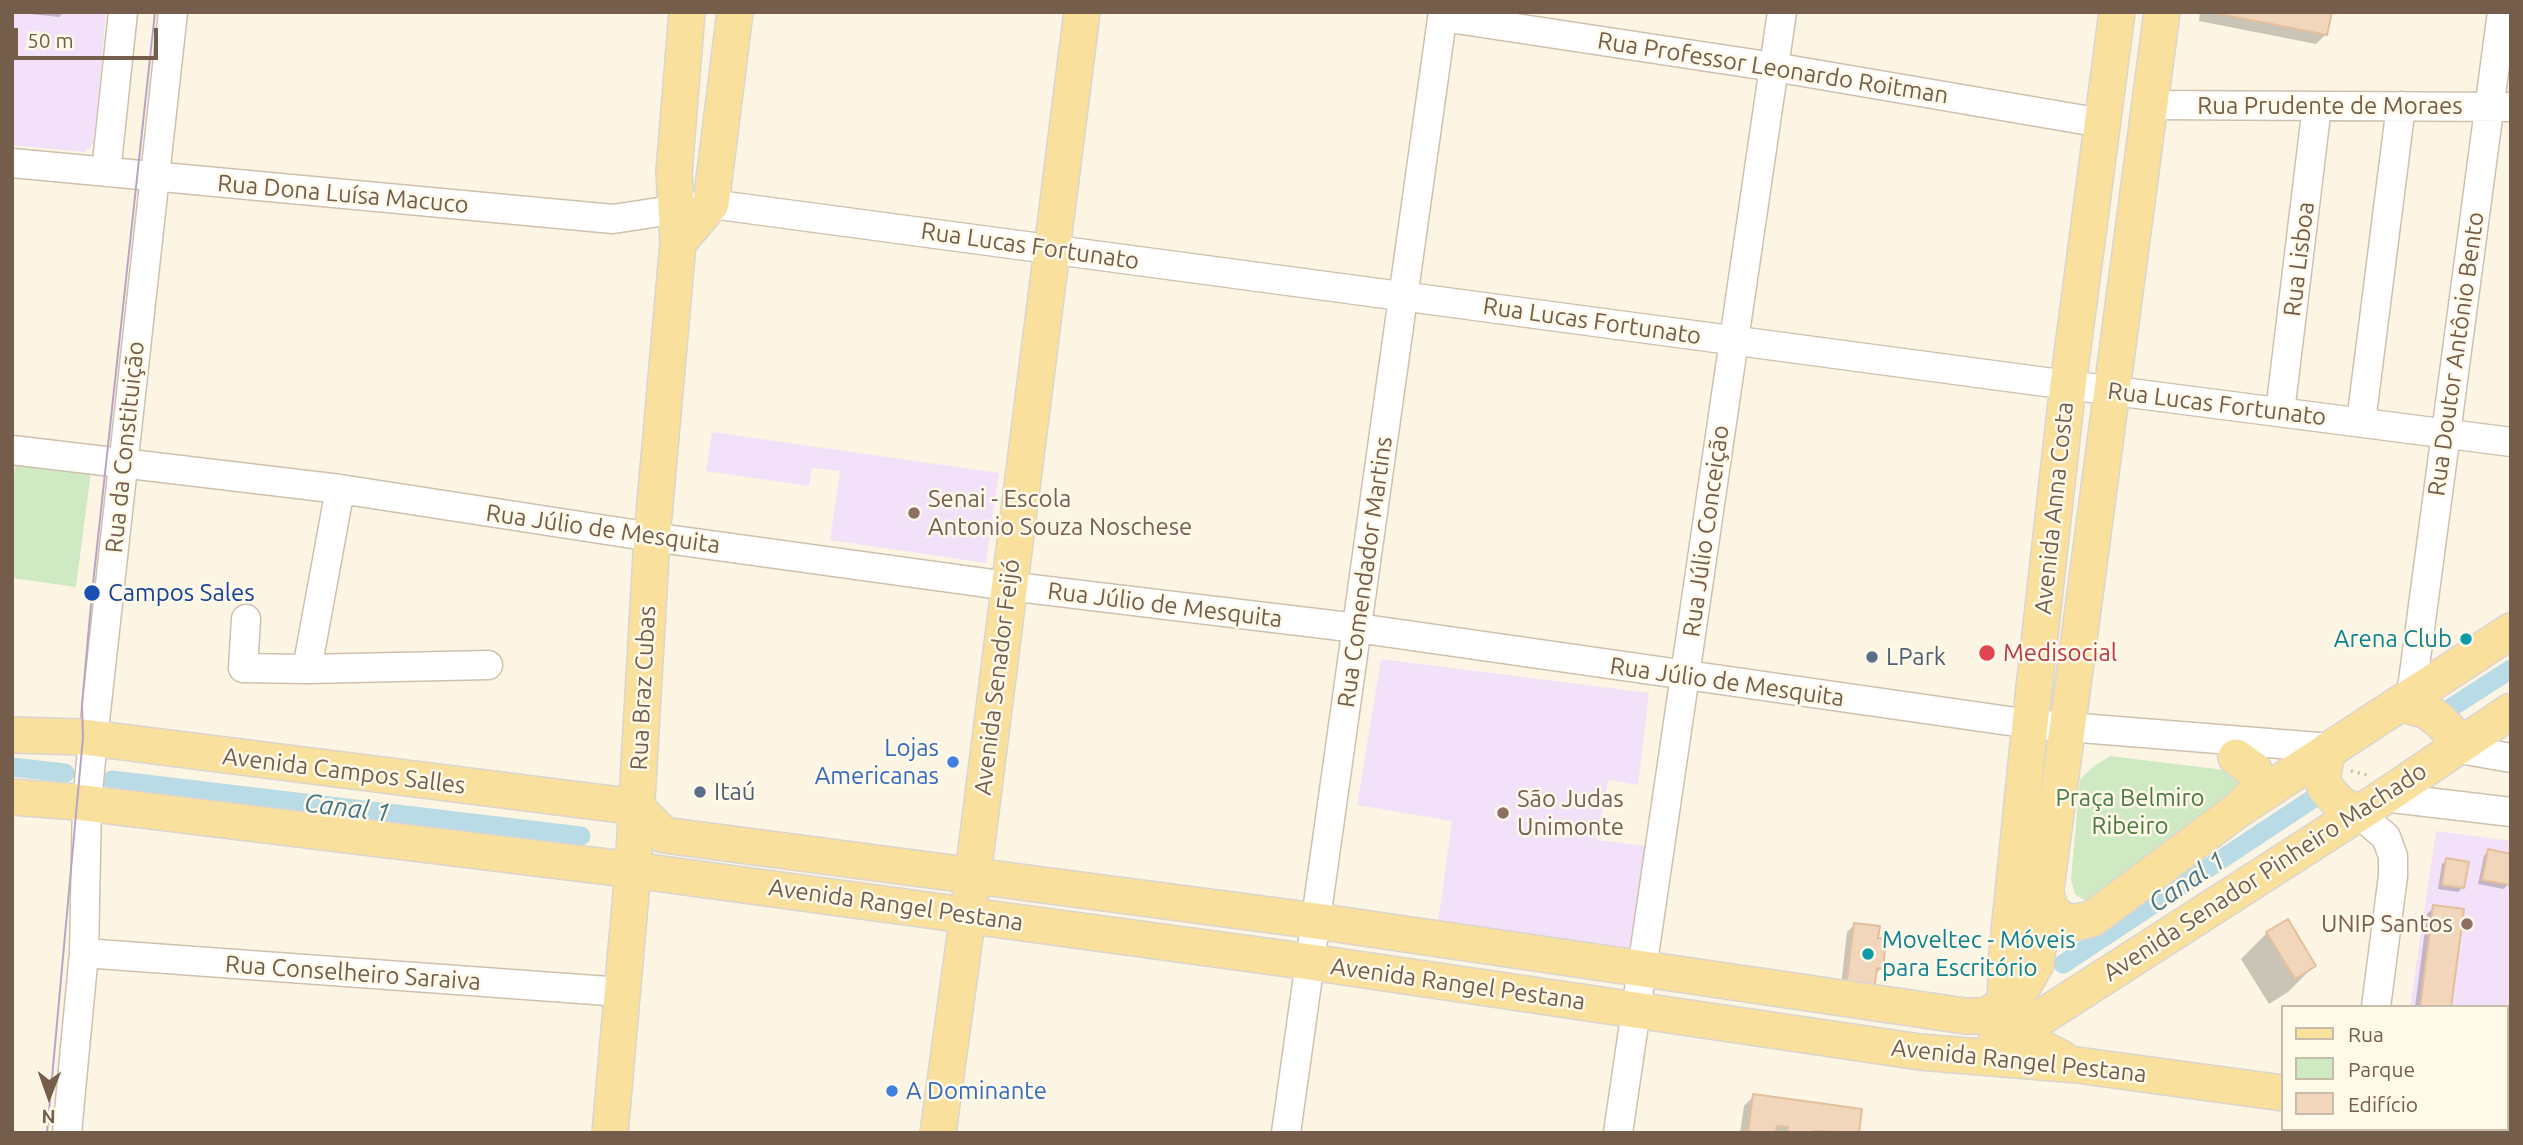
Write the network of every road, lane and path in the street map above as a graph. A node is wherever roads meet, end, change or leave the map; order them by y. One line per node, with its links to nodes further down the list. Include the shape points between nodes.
1 (123, 12): 20 (street)
2 (173, 12): 21 (street, Rua da Constituição)
3 (688, 12): 9 (main road, via 709,26 729,21); 11 (main road, Rua Braz Cubas)
4 (1082, 12): 24 (main road, Avenida Senador Feijó)
5 (1782, 12): 13 (street, Rua Júlio Conceição)
6 (2117, 12): 18 (main road, Avenida Anna Costa)
7 (2162, 12): 14 (main road, Avenida Anna Costa)
8 (2502, 12): 17 (street, Rua Doutor Antônio Bento)
9 (734, 14): 12 (main road)
10 (1443, 15): 13 (street, Rua Professor Leonardo Roitman); 25 (street, Rua Comendador Martins)
11 (683, 57): 12 (main road, via 706,46); 23 (main road, Rua Braz Cubas, via 674,172)
12 (729, 62): 22 (main road)
13 (1774, 67): 18 (street, Rua Professor Leonardo Roitman); 26 (street, Rua Júlio Conceição)
14 (2150, 105): 15 (street, Rua Prudente de Moraes); 28 (main road, Avenida Anna Costa)
15 (2317, 106): 16 (street, Rua Prudente de Moraes); 29 (street, Rua Lisboa)
16 (2401, 106): 17 (street, Rua Prudente de Moraes); 30 (street)
17 (2500, 107): 31 (street, Rua Doutor Antônio Bento)
18 (2102, 123): 27 (main road, Avenida Anna Costa)
19 (12, 163): 20 (street, Rua Dona Luísa Macuco)
20 (106, 172): 21 (street, Rua Dona Luísa Macuco)
21 (156, 176): 23 (street, Rua Dona Luísa Macuco); 34 (street, Rua da Constituição)
22 (711, 204): 23 (main road); 24 (street, Rua Lucas Fortunato)
23 (676, 227): 36 (main road, Rua Braz Cubas)
24 (1051, 249): 25 (street, Rua Lucas Fortunato); 37 (main road, Avenida Senador Feijó)
25 (1403, 296): 26 (street, Rua Lucas Fortunato); 39 (street, Rua Comendador Martins)
26 (1734, 340): 27 (street, Rua Lucas Fortunato); 43 (street, Rua Júlio Conceição)
27 (2068, 385): 28 (street, Rua Lucas Fortunato); 46 (main road, Avenida Anna Costa)
28 (2112, 391): 29 (street, Rua Lucas Fortunato); 48 (main road, Avenida Anna Costa)
29 (2280, 412): 30 (street, Rua Lucas Fortunato)
30 (2361, 422): 31 (street, Rua Lucas Fortunato)
31 (2446, 433): 32 (street, Rua Lucas Fortunato); 44 (street, Rua Doutor Antônio Bento)
32 (2511, 442)
33 (12, 450): 34 (street, Rua Júlio de Mesquita)
34 (123, 464): 35 (street, Rua Júlio de Mesquita); 49 (street, Rua da Constituição)
35 (340, 489): 36 (street, Rua Júlio de Mesquita); 42 (street)
36 (652, 537): 37 (street, Rua Júlio de Mesquita); 57 (main road, Rua Braz Cubas)
37 (1009, 586): 39 (street, Rua Júlio de Mesquita); 61 (main road, Avenida Senador Feijó)
38 (246, 619): 42 (street, via 243,668)
39 (1357, 628): 43 (street, Rua Júlio de Mesquita); 64 (street, Rua Comendador Martins)
40 (2511, 631): 44 (main road)
41 (488, 665): 42 (street)
42 (307, 669)
43 (1685, 677): 46 (street, Rua Júlio de Mesquita); 67 (street, Rua Júlio Conceição)
44 (2406, 700): 50 (main road, via 2449,730); 53 (main road)
45 (2511, 711): 50 (main road, Avenida Senador Pinheiro Machado)
46 (2030, 724): 48 (street, Rua Júlio de Mesquita); 70 (main road, Avenida Anna Costa, via 2007,953)
47 (12, 735): 49 (main road, Avenida Campos Salles)
48 (2066, 736): 51 (street, via 2087,744); 53 (street); 62 (main road, Avenida Anna Costa)
49 (93, 738): 55 (street, Rua da Constituição); 57 (main road, Avenida Campos Salles)
50 (2454, 748): 52 (street); 56 (main road, Avenida Senador Pinheiro Machado)
51 (2235, 757): 53 (street); 58 (main road, via 2254,770 2258,783)
52 (2511, 758)
53 (2320, 761): 56 (main road, via 2331,796 2341,805); 58 (main road)
54 (12, 797): 55 (main road)
55 (87, 803): 60 (main road); 65 (street, Rua da Constituição)
56 (2371, 805): 59 (street); 69 (street, via 2393,856); 70 (main road, Avenida Senador Pinheiro Machado, via 2048,1013)
57 (636, 807): 60 (main road, Rua Braz Cubas); 61 (main road, Avenida Rangel Pestana, via 664,835)
58 (2239, 809): 62 (main road, via 2086,922 2059,918)
59 (2511, 812)
60 (633, 870): 63 (main road, Avenida Rangel Pestana); 68 (main road, Rua Braz Cubas)
61 (973, 875): 63 (main road, Avenida Senador Feijó); 64 (main road, Avenida Rangel Pestana)
62 (2046, 894): 70 (main road, Avenida Anna Costa, via 2036,964)
63 (968, 914): 66 (main road, Avenida Rangel Pestana); 77 (main road, Avenida Senador Feijó)
64 (1316, 921): 66 (street, Rua Comendador Martins); 67 (main road, Avenida Rangel Pestana)
65 (84, 953): 68 (street, Rua Conselheiro Saraiva); 75 (street, Rua da Constituição)
66 (1310, 962): 71 (main road, Avenida Rangel Pestana); 78 (street, Rua Comendador Martins)
67 (1642, 969): 70 (main road, Avenida Rangel Pestana, via 1965,1016); 71 (street, Rua Júlio Conceição)
68 (622, 992): 76 (main road, Rua Braz Cubas)
69 (2376, 1005)
70 (2007, 1010): 72 (main road, Avenida Senador Pinheiro Machado, via 1975,1049); 73 (main road, via 2039,1049)
71 (1636, 1011): 72 (main road, Avenida Rangel Pestana); 79 (street, Rua Júlio Conceição)
72 (1938, 1054): 73 (main road, Avenida Rangel Pestana)
73 (2077, 1065): 74 (main road, Avenida Rangel Pestana)
74 (2282, 1093)
75 (67, 1133)
76 (610, 1133)
77 (938, 1133)
78 (1286, 1133)
79 (1618, 1133)

